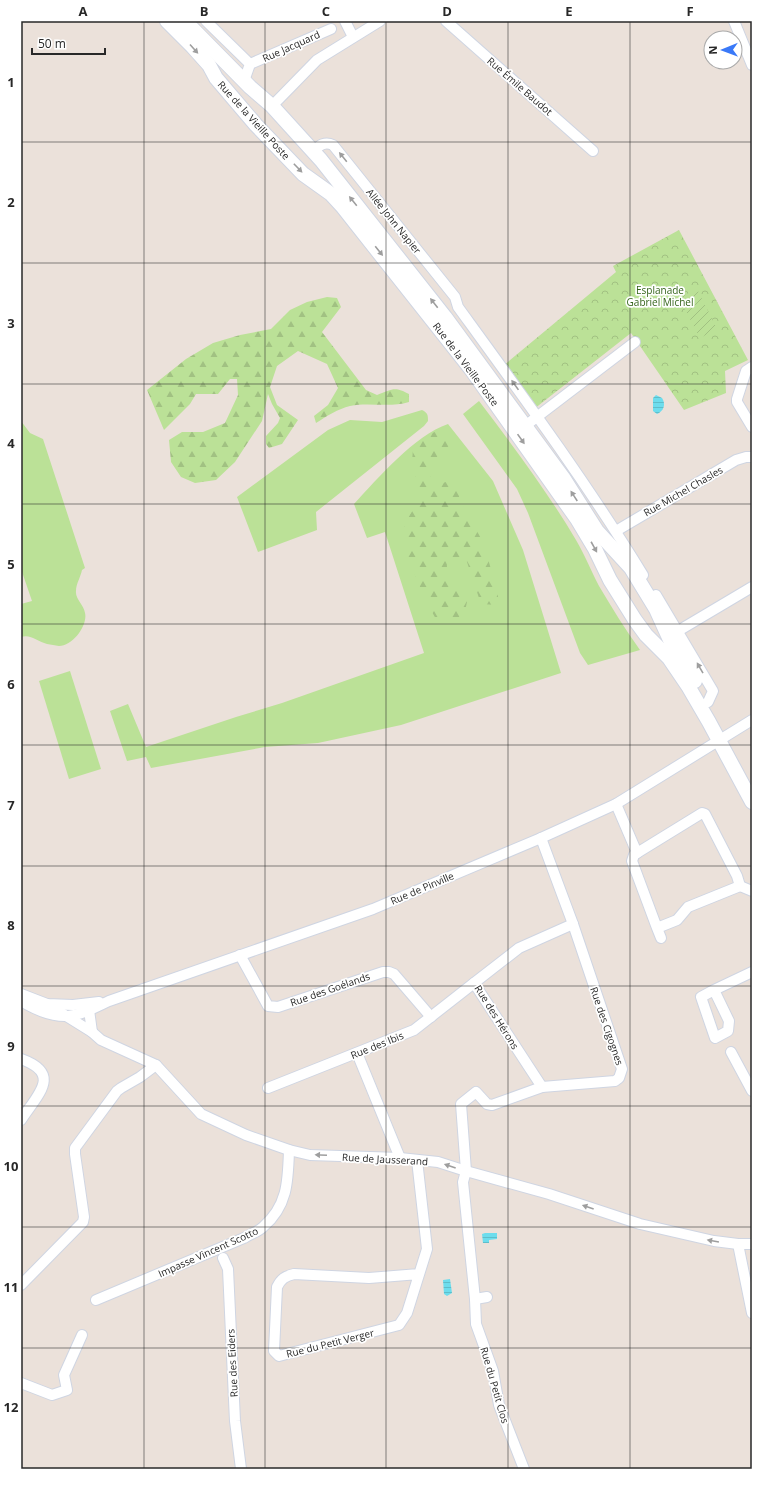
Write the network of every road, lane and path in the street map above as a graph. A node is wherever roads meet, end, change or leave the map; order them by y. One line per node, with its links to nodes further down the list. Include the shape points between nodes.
1 (167, 21): 32 (main road, Rue de la Vieille Poste, one-way to 32, via 200,55 256,125 303,174 339,202 467,363 577,519 635,620 669,658)
2 (185, 21): 12 (main road, Rue de la Vieille Poste)
3 (206, 21): 10 (street, Rue Jacquard)
4 (344, 21): 9 (street)
5 (380, 21): 9 (street)
6 (446, 21): 15 (street, Rue Émile Baudot)
7 (734, 21): 11 (street)
8 (331, 29): 10 (street, Rue Jacquard)
9 (353, 37): 13 (street, via 317,60)
10 (250, 64): 12 (street, Rue Jacquard)
11 (752, 65)
12 (244, 81): 13 (main road, Rue de la Vieille Poste)
13 (272, 106): 14 (main road, Rue de la Vieille Poste)
14 (313, 151): 16 (street, Allée John Napier, one-way to 14, via 333,145 323,144); 17 (main road, Rue de la Vieille Poste, one-way to 14)
15 (592, 151)
16 (455, 297): 17 (street); 19 (street, Rue de la Vieille Poste, via 458,307)
17 (445, 317): 21 (main road, Rue de la Vieille Poste)
18 (634, 342): 22 (street)
19 (498, 362): 21 (street, Rue de la Vieille Poste); 22 (street, Rue de la Vieille Poste, one-way to 19)
20 (752, 367): 24 (street, via 746,371 737,399)
21 (485, 372): 23 (main road, Rue de la Vieille Poste)
22 (537, 417): 23 (street); 27 (street, Rue de la Vieille Poste)
23 (525, 426): 26 (main road, Rue de la Vieille Poste, one-way to 23, via 564,479)
24 (752, 427)
25 (752, 457): 27 (street, Rue Michel Chasles, via 736,460)
26 (597, 531): 27 (street); 28 (main road, Rue de la Vieille Poste)
27 (616, 531): 28 (street); 30 (street, Rue de la Vieille Poste)
28 (610, 545): 30 (main road, Rue de la Vieille Poste, via 631,568 656,609)
29 (752, 587): 30 (street)
30 (677, 636): 32 (main road, Rue de la Vieille Poste, one-way to 30, via 717,718)
31 (752, 720): 32 (street, Rue de Pinville)
32 (720, 741): 33 (main road, Rue de la Vieille Poste); 34 (street, Rue de Pinville)
33 (752, 802)
34 (616, 804): 35 (street, Rue de Pinville); 36 (street)
35 (541, 838): 39 (street, Rue des Cigognes); 42 (street, Rue de Pinville, via 374,909)
36 (637, 853): 37 (street, via 705,814 738,876); 40 (street, via 632,861)
37 (740, 886): 38 (street); 40 (street, via 688,907 677,920)
38 (752, 891)
39 (573, 924): 44 (street, Rue des Hérons, via 519,948); 58 (street, Rue des Cigognes, via 622,1069 615,1081)
40 (657, 928): 41 (street)
41 (661, 938)
42 (240, 955): 48 (street, Rue de Pinville); 52 (street, Rue des Goélands, via 268,1006 278,1007 389,972 394,974)
43 (752, 972): 45 (street)
44 (474, 983): 52 (street, Rue des Ibis); 58 (street, Rue des Hérons)
45 (714, 990)
46 (21, 994): 49 (street, Rue de Pinville)
47 (21, 1001): 51 (street, Rue de Pinville, via 46,1012)
48 (109, 1001): 49 (street, Rue de Pinville, via 73,1005); 50 (street, Rue de Pinville)
49 (47, 1004): 51 (street, Rue de Jausserand)
50 (88, 1010): 51 (street, Rue de Pinville); 53 (street)
51 (68, 1016): 53 (street, Rue de Jausserand)
52 (431, 1017): 55 (street, Rue des Ibis, via 414,1030)
53 (92, 1032): 57 (street, Rue de Jausserand, via 101,1040)
54 (731, 1052): 60 (street)
55 (357, 1053): 59 (street, Rue des Ibis); 63 (street)
56 (21, 1059): 61 (street, via 40,1068 44,1081)
57 (156, 1065): 62 (street, Rue de Jausserand, via 201,1114 246,1135); 70 (street, via 117,1091 75,1148 83,1222)
58 (542, 1087): 65 (street, Rue des Cigognes, via 492,1105 487,1104 476,1092 461,1104)
59 (268, 1088)
60 (752, 1091)
61 (21, 1120)
62 (289, 1150): 63 (street, Rue de Jausserand, one-way to 62, via 310,1155); 73 (street, Impasse Vincent Scotto, via 286,1193 278,1211 262,1228 244,1238)
63 (400, 1158): 64 (street, Rue de Jausserand)
64 (417, 1160): 65 (street, Rue de Jausserand, one-way to 64, via 438,1162); 69 (street, Rue du Petit Verger, via 427,1249)
65 (466, 1172): 66 (street, Rue de Jausserand, one-way to 65, via 640,1224 549,1194); 72 (street, Rue du Petit Clos, via 463,1182)
66 (738, 1244): 67 (street, Rue de Jausserand); 74 (street)
67 (752, 1244)
68 (223, 1258): 77 (street, Rue des Eiders, via 228,1269 235,1422)
69 (419, 1274): 69 (street, Rue du Petit Verger, via 407,1313 399,1325 278,1356 274,1351 277,1287 287,1276 294,1274 368,1278)
70 (21, 1285)
71 (487, 1297): 72 (street)
72 (475, 1299): 78 (street, Rue du Petit Clos, via 476,1324 493,1371 499,1405)
73 (96, 1300)
74 (752, 1313)
75 (82, 1335): 76 (street, via 64,1375 67,1390 52,1395)
76 (21, 1383)
77 (240, 1469)
78 (524, 1469)

